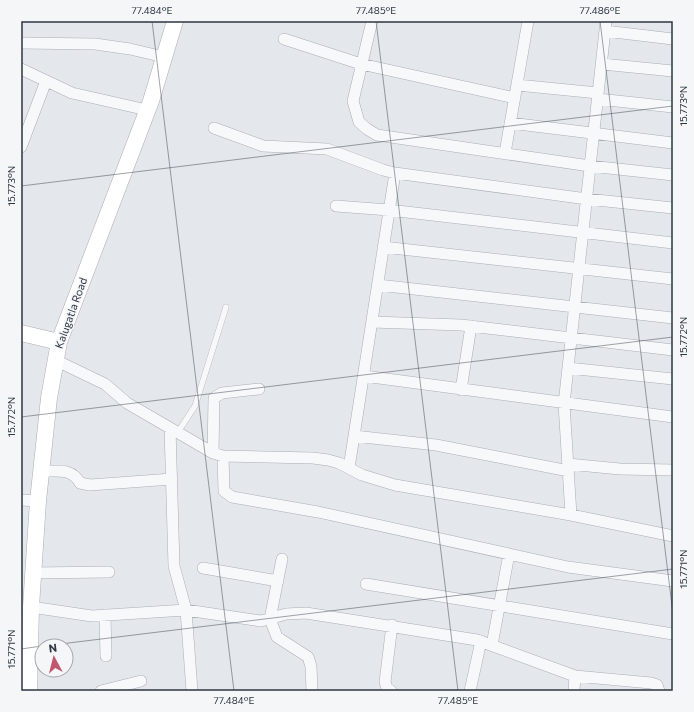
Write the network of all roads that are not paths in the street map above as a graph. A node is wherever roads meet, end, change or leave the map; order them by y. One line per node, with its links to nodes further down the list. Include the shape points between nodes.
1 (175, 21): 8 (street, Kalugatla Road)
2 (372, 21): 9 (street)
3 (528, 21): 14 (street)
4 (606, 26): 6 (street); 10 (street)
5 (284, 39): 9 (street)
6 (673, 39)
7 (21, 43): 8 (street, via 95,44)
8 (164, 57): 18 (street, Kalugatla Road)
9 (362, 64): 16 (street); 24 (street, via 353,101 359,122 367,129 377,135)
10 (602, 64): 12 (street); 15 (street)
11 (21, 68): 13 (street)
12 (673, 71)
13 (46, 81): 18 (street, via 72,93); 23 (street)
14 (517, 85): 15 (street); 16 (street)
15 (598, 96): 17 (street); 21 (street)
16 (515, 98): 19 (street)
17 (673, 107)
18 (147, 110): 45 (street, Kalugatla Road)
19 (510, 123): 21 (street); 24 (street)
20 (214, 128): 26 (street, via 263,146 327,149)
21 (594, 134): 22 (street); 25 (street)
22 (673, 144)
23 (21, 147)
24 (505, 153): 25 (street)
25 (590, 166): 27 (street); 28 (street)
26 (395, 173): 28 (street); 31 (street)
27 (673, 175)
28 (587, 199): 30 (street); 32 (street)
29 (336, 206): 31 (street)
30 (673, 208)
31 (390, 210): 32 (street); 34 (street)
32 (583, 234): 33 (street); 35 (street)
33 (673, 243)
34 (383, 248): 35 (street); 37 (street)
35 (579, 269): 36 (street); 39 (street)
36 (673, 279)
37 (378, 285): 39 (street); 41 (street)
38 (226, 307): 55 (lane, via 195,406)
39 (574, 308): 40 (street); 44 (street)
40 (673, 318)
41 (372, 322): 42 (street); 49 (street)
42 (471, 326): 44 (street); 52 (street)
43 (21, 333): 45 (street)
44 (571, 338): 46 (street); 48 (street)
45 (59, 342): 47 (street, Kalugatla Road)
46 (673, 350)
47 (55, 360): 55 (street, via 105,384 127,403); 61 (street, Kalugatla Road)
48 (568, 368): 50 (street); 53 (street)
49 (364, 376): 52 (street); 56 (street)
50 (673, 379)
51 (259, 389): 57 (street, via 222,393 214,398)
52 (461, 390): 53 (street)
53 (564, 404): 54 (street); 58 (street)
54 (673, 417)
55 (174, 430): 57 (street); 62 (street)
56 (354, 436): 58 (street, via 436,445); 59 (street)
57 (218, 455): 59 (street, via 233,458 313,458 339,463); 67 (street, via 224,491 232,498 318,512)
58 (569, 467): 60 (street); 65 (street)
59 (349, 468): 65 (street, via 362,476 395,485)
60 (673, 470)
61 (41, 471): 62 (street, via 71,472 80,482 90,485); 64 (street, Kalugatla Road)
62 (172, 479): 77 (street, via 174,566)
63 (21, 500): 64 (street)
64 (38, 501): 71 (street, Kalugatla Road)
65 (571, 515): 66 (street)
66 (673, 536)
67 (509, 554): 73 (street, via 590,571); 75 (street)
68 (282, 559): 72 (street)
69 (203, 568): 72 (street)
70 (109, 572): 71 (street)
71 (33, 573): 76 (street, Kalugatla Road)
72 (278, 581): 79 (street)
73 (673, 581)
74 (366, 584): 75 (street)
75 (500, 606): 81 (street); 82 (street)
76 (31, 607): 78 (street, via 80,615); 86 (street, Kalugatla Road)
77 (186, 610): 78 (street); 79 (street, via 257,620); 88 (street)
78 (105, 615): 83 (street)
79 (270, 619): 80 (street, via 286,614 306,613); 89 (street, via 278,637 308,658 311,666)
80 (392, 626): 82 (street, via 461,636); 90 (street, via 385,682)
81 (673, 634)
82 (487, 643): 84 (street); 91 (street)
83 (106, 656)
84 (575, 676): 92 (street); 93 (street, via 651,683 657,685)
85 (141, 680): 87 (street)
86 (29, 691)
87 (101, 691)
88 (192, 691)
89 (312, 691)
90 (391, 691)
91 (470, 691)
92 (574, 691)
93 (659, 691)

